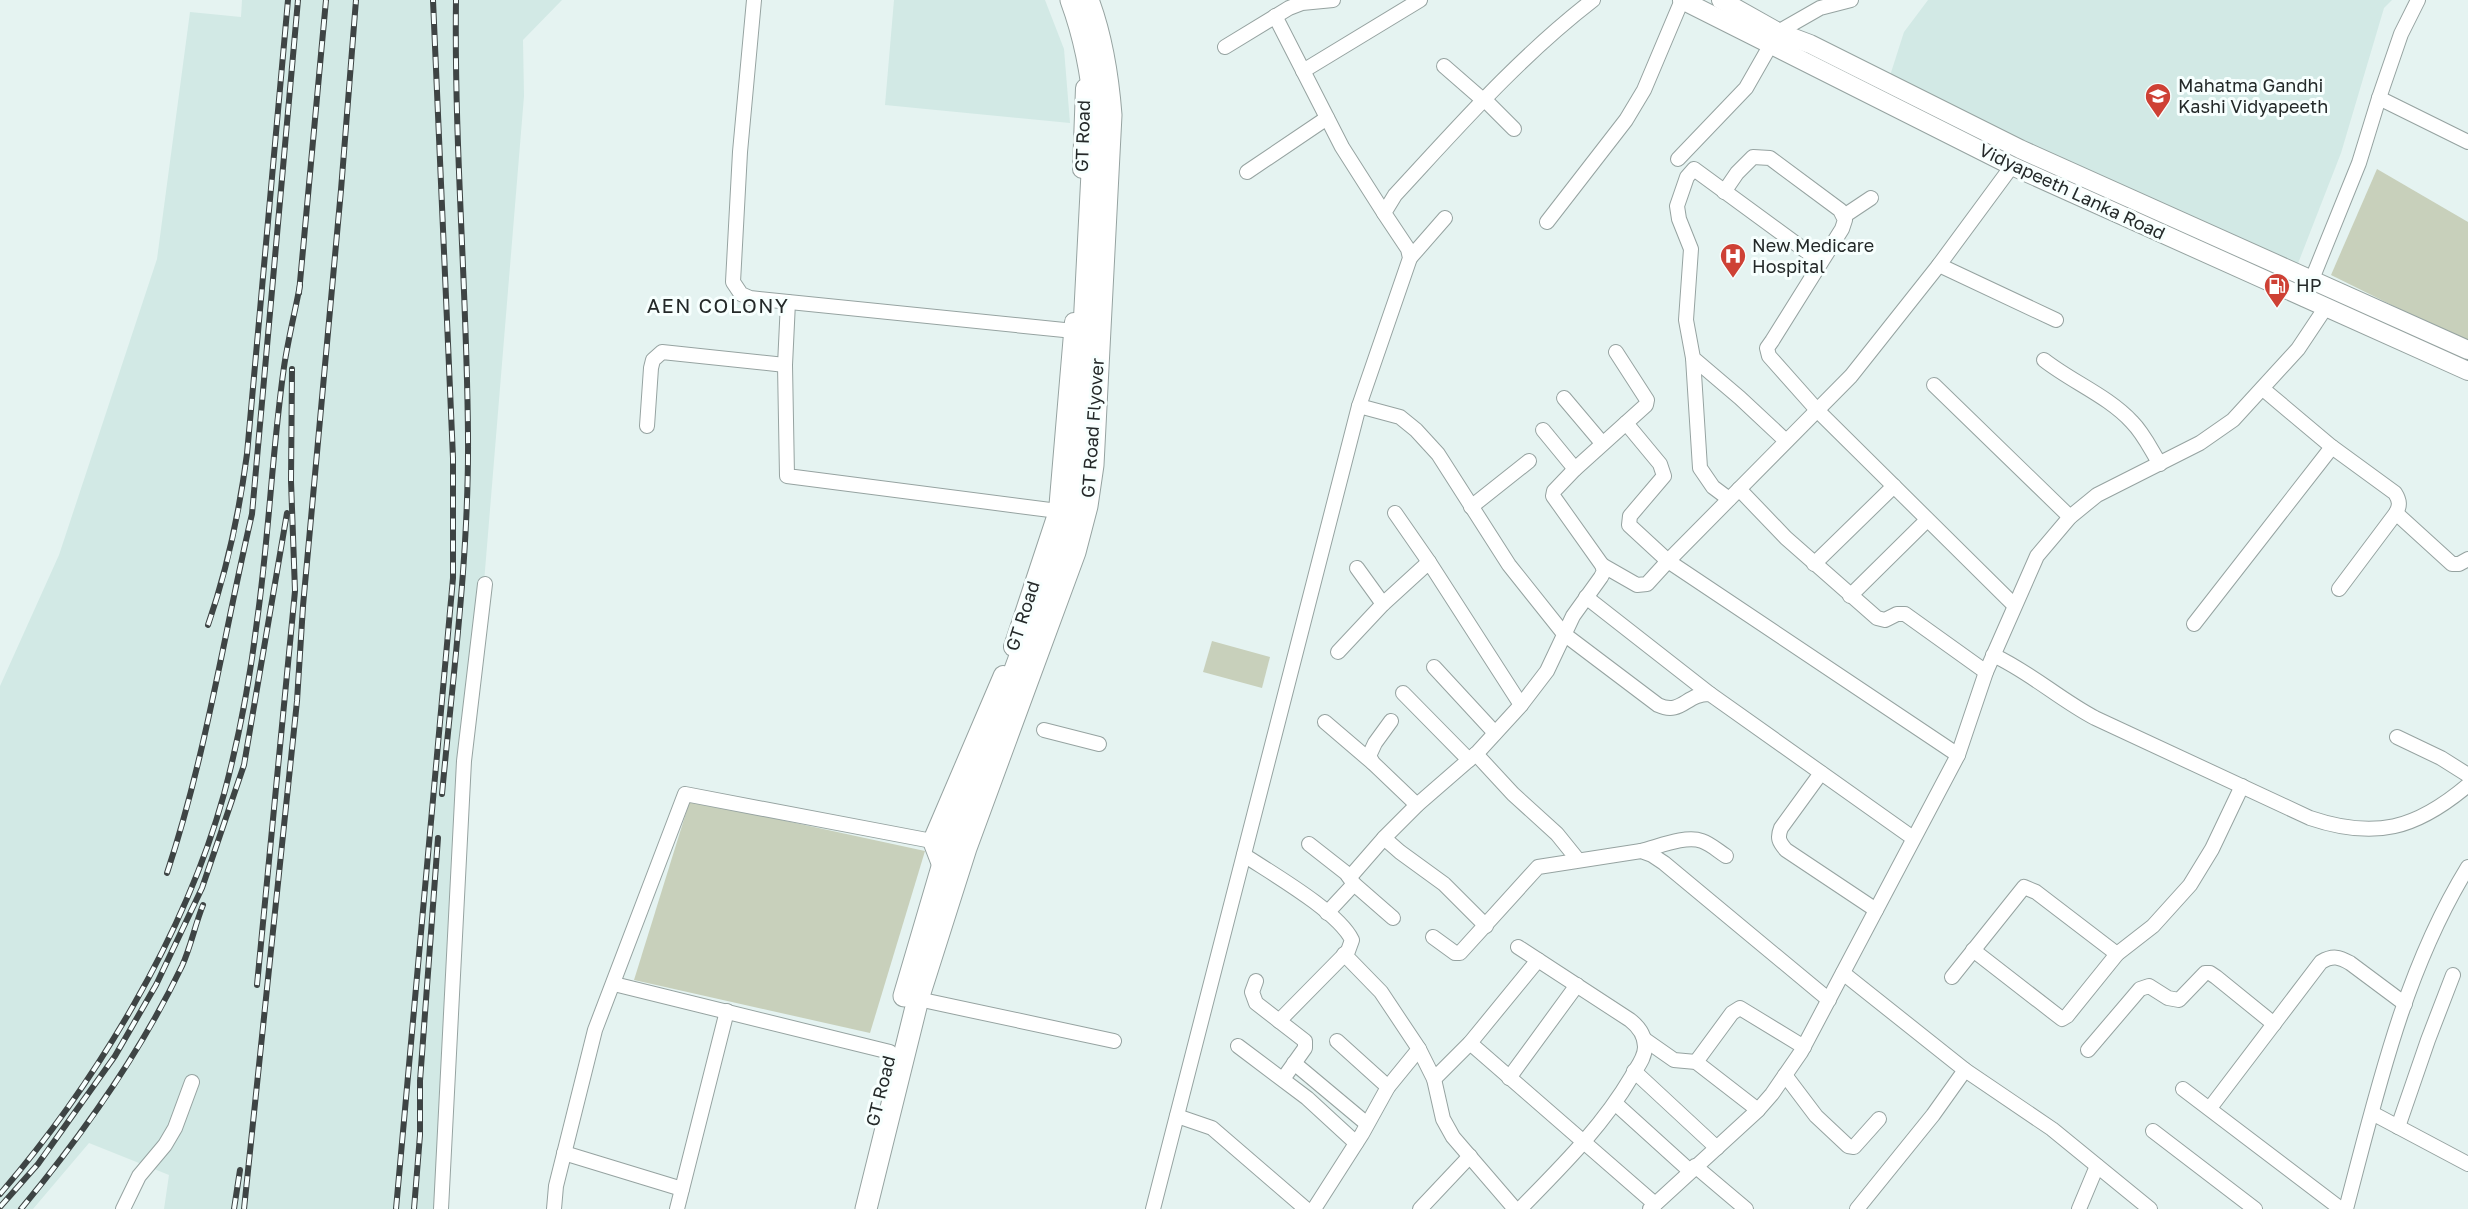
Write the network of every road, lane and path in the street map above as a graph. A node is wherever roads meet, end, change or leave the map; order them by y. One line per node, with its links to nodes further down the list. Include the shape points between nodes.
1 (754, 0): 37 (street, via 733,282 741,294 750,298)
2 (1065, 0): 40 (main road, GT Road, via 1080,37 1085,91)
3 (1071, 0): 106 (highway, GT Road Flyover, via 1087,52 1095,115 1072,503 1060,548)
4 (1088, 0): 106 (highway, GT Road Flyover, via 1108,78 1111,115 1093,465 1087,506 1075,552)
5 (1098, 0): 113 (main road, GT Road, via 1114,70 1115,118 1099,462 1092,510 1080,556 975,850)
6 (1333, 0): 13 (street, via 1302,3)
7 (1420, 0): 17 (street)
8 (1593, 0): 19 (street, via 1544,39)
9 (1682, 0): 14 (main road, Vidyapeeth Lanka Road); 31 (street, via 1644,90 1626,120)
10 (1721, 0): 14 (main road, Vidyapeeth Lanka Road)
11 (1851, 0): 14 (street, via 1820,8)
12 (2418, 0): 18 (street, via 2401,34)
13 (1275, 16): 15 (street); 17 (street)
14 (1775, 38): 23 (street, via 1746,88); 24 (main road, Vidyapeeth Lanka Road); 35 (main road, Vidyapeeth Lanka Road, via 1810,44 2020,149)
15 (1224, 47)
16 (1444, 66): 19 (street)
17 (1303, 71): 20 (street)
18 (2379, 98): 22 (street); 35 (street, via 2359,163)
19 (1484, 100): 21 (street); 28 (street, via 1395,195)
20 (1327, 118): 25 (street); 28 (street)
21 (1515, 129)
22 (2468, 142)
23 (1678, 159)
24 (2012, 166): 34 (street); 36 (main road, Vidyapeeth Lanka Road)
25 (1247, 172)
26 (1724, 192): 29 (street, via 1753,158 1770,158); 33 (street); 43 (street, via 1694,169 1687,177 1677,206 1691,249 1686,320)
27 (1871, 198): 29 (street)
28 (1384, 213): 32 (street)
29 (1844, 216): 33 (street, via 1842,229)
30 (1445, 218): 32 (street)
31 (1547, 222)
32 (1410, 258): 50 (street)
33 (1821, 262): 51 (street, via 1767,348 1773,363)
34 (1939, 265): 39 (street); 51 (street, via 1851,376)
35 (2311, 280): 36 (street); 41 (main road, Vidyapeeth Lanka Road)
36 (2304, 298): 38 (main road, Vidyapeeth Lanka Road)
37 (788, 302): 40 (street); 45 (street)
38 (2326, 307): 46 (main road, Vidyapeeth Lanka Road); 48 (street, via 2298,349)
39 (2056, 321)
40 (1074, 331): 64 (main road, GT Road)
41 (2468, 350)
42 (1616, 352): 52 (street, via 1647,400 1644,408)
43 (1693, 358): 55 (street); 62 (street, via 1700,468 1713,487)
44 (2044, 360): 59 (street, via 2131,421)
45 (785, 364): 53 (street, via 662,352 651,368); 64 (street, via 787,476)
46 (2468, 371)
47 (1934, 385): 67 (street)
48 (2263, 389): 57 (street); 59 (street, via 2225,425)
49 (1564, 398): 56 (street)
50 (1359, 406): 63 (street, via 1401,417 1416,430 1438,454); 109 (street)
51 (1817, 410): 55 (street); 61 (street)
52 (1626, 423): 56 (street); 70 (street, via 1660,464 1664,476 1630,516 1629,525)
53 (647, 426)
54 (1543, 430): 60 (street)
55 (1786, 441): 62 (street)
56 (1602, 443): 60 (street)
57 (2332, 447): 66 (street, via 2395,493 2400,504); 81 (street)
58 (1529, 461): 63 (street)
59 (2160, 464): 67 (street, via 2097,495)
60 (1575, 469): 72 (street, via 1553,496)
61 (1894, 486): 68 (street); 73 (street)
62 (1734, 494): 70 (street); 73 (street)
63 (1471, 507): 82 (street, via 1509,565)
64 (1058, 511): 106 (main road, GT Road)
65 (1395, 513): 71 (street)
66 (2396, 513): 69 (street, via 2452,564); 76 (street)
67 (2070, 517): 80 (street, via 2037,556)
68 (1927, 520): 77 (street); 80 (street)
69 (2468, 559)
70 (1668, 561): 72 (street, via 1642,585); 96 (street)
71 (1429, 562): 79 (street); 89 (street)
72 (1602, 564): 78 (street, via 1604,571)
73 (1814, 564): 77 (street)
74 (1357, 568): 79 (street)
75 (485, 584): 177 (street, via 464,761)
76 (2339, 589)
77 (1850, 596): 86 (street, via 1881,621 1905,614)
78 (1586, 597): 82 (street); 88 (street)
79 (1383, 604): 83 (street)
80 (2014, 606): 84 (street)
81 (2194, 624)
82 (1564, 634): 88 (street, via 1658,705 1678,708 1700,694); 89 (street, via 1547,671)
83 (1338, 652)
84 (1993, 655): 86 (street); 102 (street, via 2018,666 2074,707)
85 (1434, 666): 93 (street)
86 (1986, 672): 96 (street)
87 (1403, 693): 97 (street)
88 (1710, 694): 99 (street)
89 (1521, 705): 93 (street)
90 (1391, 721): 98 (street, via 1370,752)
91 (1325, 722): 98 (street)
92 (1044, 730): 95 (street)
93 (1495, 733): 97 (street)
94 (2397, 737): 100 (street)
95 (1099, 744)
96 (1958, 755): 105 (street)
97 (1472, 757): 103 (street); 111 (street, via 1557,834)
98 (1373, 763): 103 (street)
99 (1821, 773): 105 (street); 115 (street, via 1781,828 1780,844)
100 (2468, 776)
101 (2468, 785): 102 (street, via 2426,815 2392,827 2361,831 2310,818)
102 (2242, 786): 123 (street, via 2190,885 2153,926)
103 (1417, 805): 104 (street)
104 (1384, 838): 114 (street); 118 (street, via 1444,884)
105 (1913, 838): 115 (street)
106 (950, 844): 113 (highway, GT Road Flyover); 113 (main road); 129 (street, via 685,794)
107 (1309, 844): 114 (street)
108 (1641, 852): 110 (street, via 1690,839 1710,844); 111 (street); 132 (street, via 1664,863)
109 (1244, 855): 116 (street); 161 (street)
110 (1726, 856)
111 (1578, 860): 118 (street, via 1538,867)
112 (2468, 867): 133 (street, via 2427,945)
113 (950, 871): 131 (highway, GT Road)
114 (1352, 881): 116 (street); 117 (street)
115 (1876, 910): 125 (street)
116 (1327, 913): 122 (street, via 1352,940)
117 (1393, 918)
118 (1486, 926): 119 (street, via 1460,952)
119 (1433, 937)
120 (1518, 947): 124 (street)
121 (1973, 950): 123 (street, via 2024,887 2036,891); 123 (street, via 2062,1019); 127 (street)
122 (1344, 954): 135 (street); 143 (street, via 1381,992)
123 (2116, 954)
124 (1538, 960): 130 (street); 140 (street)
125 (1843, 973): 132 (street); 148 (street)
126 (2453, 975): 164 (street)
127 (1952, 977)
128 (1256, 981): 135 (street, via 1252,992 1256,1003)
129 (614, 984): 134 (street); 169 (street, via 595,1030)
130 (1577, 985): 137 (street, via 1630,1020); 151 (street)
131 (911, 998): 138 (street); 145 (highway, GT Road); 181 (highway, GT Road)
132 (1829, 1000): 142 (street)
133 (2405, 1004): 136 (street, via 2350,963 2331,957 2321,962); 160 (street)
134 (727, 1011): 145 (street); 174 (street)
135 (1279, 1021): 147 (street, via 1305,1041 1305,1048)
136 (2274, 1024): 144 (street, via 2216,977 2205,973 2179,1000 2149,986 2140,989); 158 (street)
137 (1644, 1039): 146 (street, via 1674,1060); 149 (street, via 1644,1055)
138 (1114, 1041)
139 (1337, 1041): 155 (street)
140 (1470, 1043): 151 (street); 153 (street)
141 (1238, 1047): 152 (street)
142 (1804, 1047): 146 (street, via 1740,1008 1732,1013); 150 (street)
143 (1419, 1049): 153 (street); 155 (street)
144 (2088, 1050)
145 (890, 1052): 180 (highway, GT Road)
146 (1696, 1062): 159 (street)
147 (1294, 1063): 152 (street); 163 (street)
148 (1965, 1070): 172 (street, via 2052,1129); 188 (street)
149 (1634, 1071): 157 (street); 168 (street)
150 (1785, 1075): 159 (street); 162 (street, via 1815,1116 1848,1146 1859,1143)
151 (1509, 1078): 167 (street)
152 (1283, 1079): 166 (street)
153 (1434, 1079): 170 (street, via 1443,1119)
154 (192, 1082): 176 (street, via 175,1128 139,1176)
155 (1388, 1087): 163 (street)
156 (2183, 1089): 158 (street)
157 (1616, 1104): 167 (street); 173 (street)
158 (2210, 1108): 192 (street)
159 (1758, 1110): 168 (street)
160 (2372, 1113): 164 (street); 193 (street)
161 (1177, 1116): 182 (street); 183 (street, via 1212,1128)
162 (1880, 1119)
163 (1367, 1125): 166 (street)
164 (2398, 1127): 171 (street)
165 (2153, 1131): 191 (street)
166 (1356, 1143): 184 (street)
167 (1585, 1143): 175 (street); 186 (street)
168 (1717, 1148): 173 (street)
169 (564, 1153): 174 (street); 178 (street)
170 (1470, 1156): 185 (street); 186 (street)
171 (2468, 1164)
172 (2097, 1166): 189 (street); 190 (street)
173 (1693, 1168): 175 (street); 187 (street)
174 (682, 1189): 179 (street)
175 (1653, 1206)
176 (123, 1209)
177 (441, 1209)
178 (554, 1209)
179 (677, 1209)
180 (852, 1209)
181 (866, 1209)
182 (1153, 1209)
183 (1306, 1209)
184 (1314, 1209)
185 (1420, 1209)
186 (1517, 1209)
187 (1746, 1209)
188 (1857, 1209)
189 (2079, 1209)
190 (2150, 1209)
191 (2255, 1209)
192 (2341, 1209)
193 (2346, 1209)

